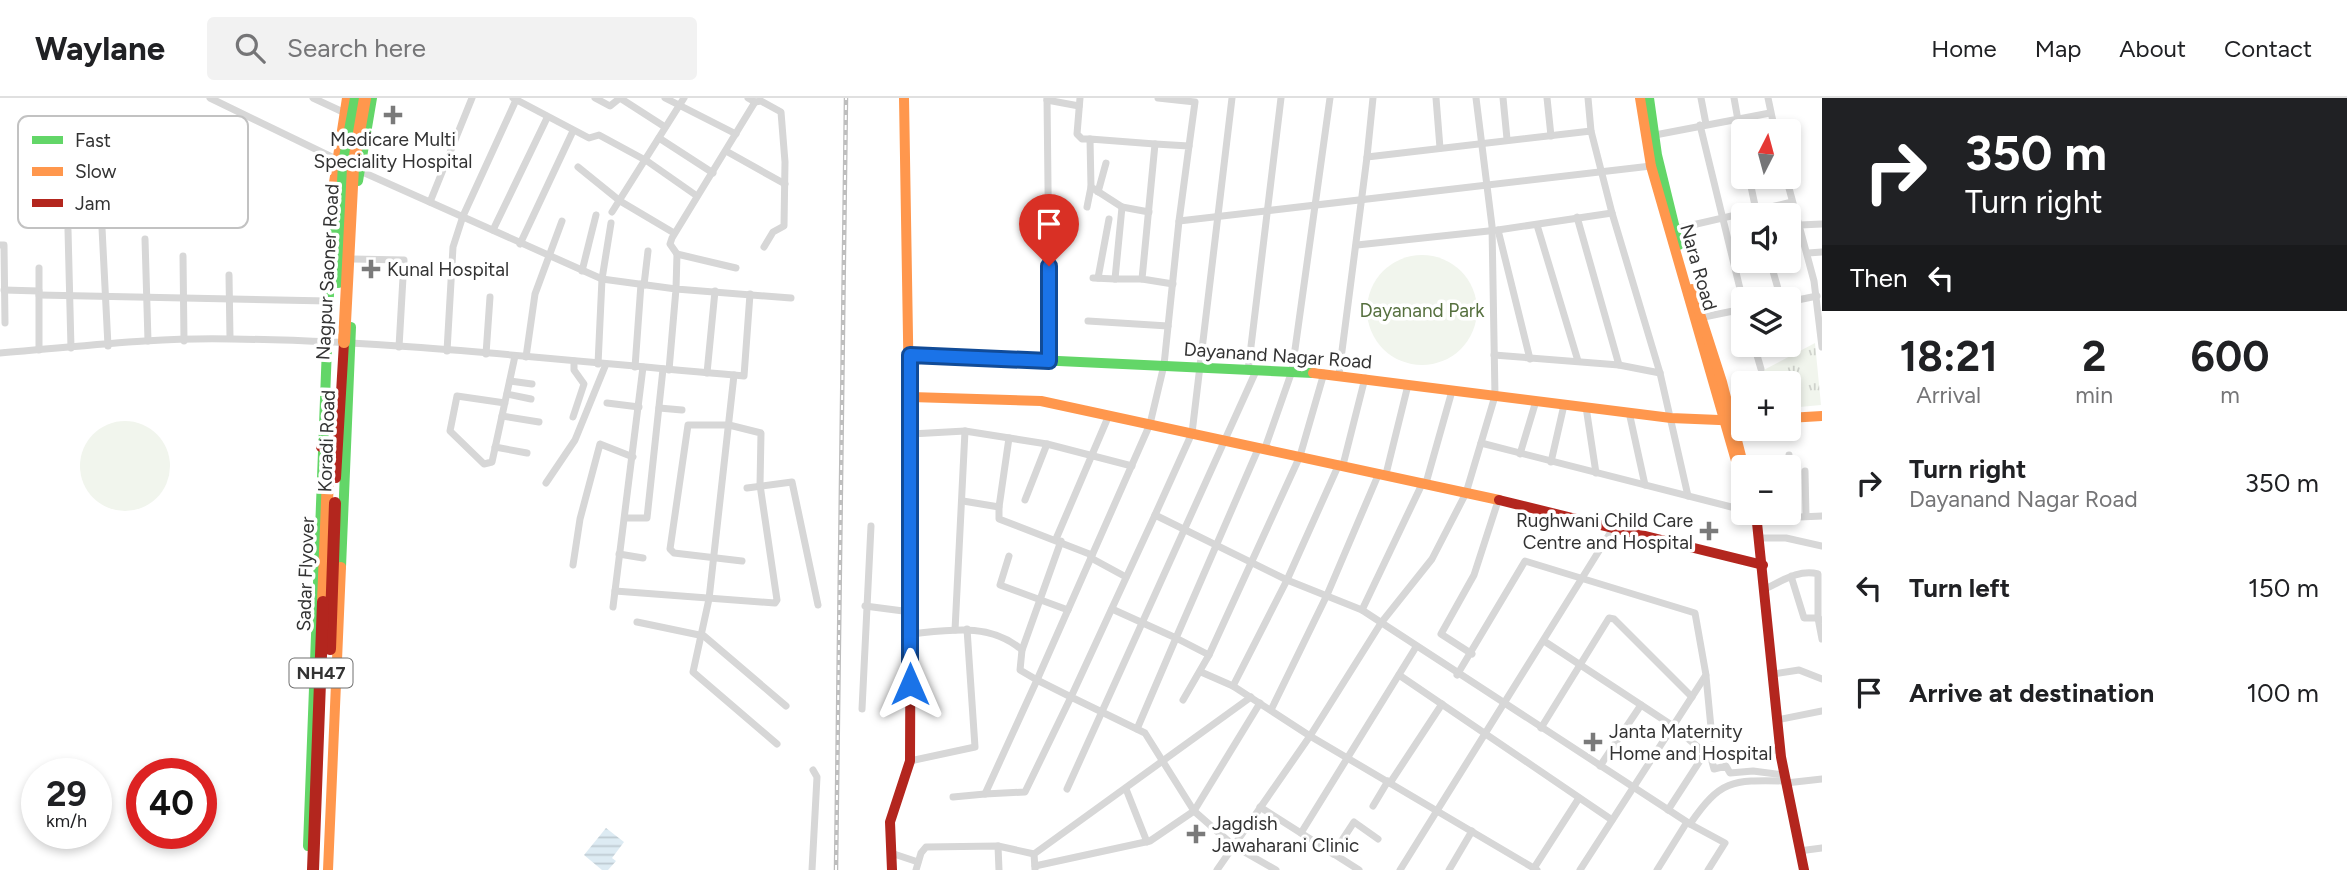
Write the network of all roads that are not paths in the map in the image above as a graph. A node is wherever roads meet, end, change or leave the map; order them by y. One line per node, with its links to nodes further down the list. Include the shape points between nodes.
1 (210, 98): 34 (street)
2 (313, 98): 32 (street)
3 (347, 98): 32 (main road)
4 (356, 98): 149 (main road, Nagpur Saoner Road / NH47, bridge, via 344,163)
5 (365, 98): 149 (main road, Nagpur Saoner Road / NH47, bridge, via 353,167)
6 (372, 98): 61 (main road, NH47)
7 (472, 98): 72 (street)
8 (596, 98): 41 (street, via 610,106 620,98)
9 (665, 98): 31 (street)
10 (684, 98): 31 (street)
11 (904, 98): 158 (main road)
12 (1158, 98): 52 (street, via 1195,102)
13 (1232, 98): 84 (street)
14 (1281, 98): 78 (street)
15 (1330, 98): 75 (street)
16 (1373, 98): 55 (street)
17 (1436, 98): 53 (street)
18 (1476, 98): 50 (street)
19 (1503, 98): 49 (street)
20 (1547, 98): 46 (street)
21 (1588, 98): 43 (street)
22 (1640, 98): 59 (main road, Nara Road)
23 (1649, 98): 45 (main road)
24 (1701, 98): 40 (street)
25 (1734, 98): 37 (street)
26 (1768, 98): 33 (street)
27 (514, 99): 36 (street); 83 (street)
28 (751, 99): 44 (street); 64 (street, via 781,112)
29 (1047, 99): 30 (street); 165 (street)
30 (1076, 103): 48 (street, via 1077,134)
31 (678, 106): 41 (street); 44 (street)
32 (343, 112): 56 (main road)
33 (1770, 113): 37 (street); 38 (street)
34 (247, 116)
35 (248, 116): 56 (street)
36 (547, 118): 42 (street); 99 (street)
37 (1737, 119)
38 (1771, 119)
39 (1731, 120): 40 (street)
40 (1703, 125): 45 (street); 87 (street)
41 (666, 127): 47 (street)
42 (573, 131): 57 (street, via 589,138 599,135); 103 (street)
43 (1591, 131): 46 (street); 62 (street)
44 (736, 134): 54 (street)
45 (1655, 135): 97 (main road)
46 (1551, 136): 49 (street)
47 (659, 138): 57 (street); 63 (street)
48 (1090, 139): 51 (street); 66 (street)
49 (1507, 139): 50 (street)
50 (1480, 143): 53 (street); 65 (street)
51 (1155, 144): 52 (street); 80 (street)
52 (1189, 146): 90 (street)
53 (1440, 148): 55 (street)
54 (726, 151): 63 (street); 64 (street)
55 (1367, 157): 70 (street)
56 (336, 159): 61 (street); 139 (main road)
57 (647, 161): 69 (street); 71 (street)
58 (1106, 163): 68 (street)
59 (1651, 166): 62 (street); 142 (main road, Nara Road)
60 (578, 167): 71 (street)
61 (359, 170): 72 (street); 113 (main road, NH47)
62 (1601, 171): 65 (street); 81 (street)
63 (713, 173): 69 (street)
64 (785, 184): 106 (street, via 784,226 772,232)
65 (1485, 186): 70 (street); 100 (street)
66 (1091, 187): 68 (street); 76 (street)
67 (1789, 189): 73 (street)
68 (1098, 192): 77 (street)
69 (697, 196): 101 (street)
70 (1364, 199): 75 (street); 105 (street)
71 (620, 201): 79 (street); 101 (street)
72 (430, 202): 83 (street)
73 (1792, 202): 74 (street)
74 (1788, 203)
75 (1316, 206): 78 (street); 175 (street)
76 (1087, 207)
77 (1122, 207): 80 (street); 119 (street)
78 (1268, 211): 84 (street); 174 (street)
79 (612, 212)
80 (1149, 212): 120 (street)
81 (1612, 213): 86 (street); 178 (street)
82 (596, 215): 116 (street)
83 (463, 216): 99 (street); 155 (street, via 453,247)
84 (1219, 216): 90 (street); 172 (street)
85 (1731, 216): 87 (street)
86 (1577, 217): 93 (street); 168 (street)
87 (1721, 217): 97 (street); 124 (street)
88 (1109, 219): 119 (street, via 1096,278)
89 (562, 221): 112 (street)
90 (1179, 221): 122 (street)
91 (611, 223): 118 (street)
92 (1822, 224): 94 (street)
93 (1537, 225): 100 (street); 166 (street)
94 (1801, 225)
95 (102, 228): 132 (street)
96 (1801, 228): 109 (street)
97 (1675, 229): 142 (main road)
98 (68, 230): 130 (street)
99 (493, 230): 103 (street)
100 (1495, 230): 105 (street); 159 (street); 163 (street)
101 (674, 233): 110 (street, via 670,244)
102 (145, 239): 133 (street)
103 (520, 244): 112 (street)
104 (0, 245): 126 (street, via 4,245)
105 (1357, 245): 179 (street)
106 (764, 247)
107 (648, 251): 123 (street)
108 (1822, 252): 109 (street)
109 (1808, 253): 121 (street)
110 (677, 254): 115 (street); 125 (street)
111 (183, 256): 134 (street)
112 (549, 256): 116 (street); 161 (street, via 533,302)
113 (354, 259): 149 (main road, NH47); 151 (street, via 404,260)
114 (39, 268): 128 (street)
115 (736, 268)
116 (582, 271): 118 (street)
117 (229, 275): 136 (street)
118 (602, 279): 123 (street); 167 (street)
119 (1115, 279): 120 (street)
120 (1142, 279): 122 (street)
121 (1818, 281): 131 (street)
122 (1173, 284): 145 (street)
123 (642, 285): 125 (street); 169 (street)
124 (1740, 287)
125 (676, 289): 127 (street); 171 (street)
126 (4, 290): 128 (street); 144 (street)
127 (715, 290): 129 (street); 176 (street)
128 (39, 293): 130 (street); 154 (street)
129 (750, 294): 137 (street); 180 (street, via 744,376)
130 (70, 296): 132 (street); 153 (street)
131 (1817, 296): 138 (street); 140 (street)
132 (108, 297): 133 (street); 150 (street)
133 (146, 297): 134 (street); 147 (street)
134 (183, 297): 136 (street); 148 (street)
135 (491, 297): 157 (street)
136 (230, 298): 139 (street); 146 (street)
137 (791, 298)
138 (1801, 299)
139 (328, 301): 149 (main road)
140 (1821, 310): 152 (street)
141 (1731, 311): 142 (street)
142 (1698, 318): 200 (main road, Nara Road)
143 (1088, 321): 145 (street)
144 (5, 323)
145 (1168, 326): 170 (street)
146 (230, 338): 148 (street); 149 (street)
147 (148, 341): 148 (street); 150 (street)
148 (184, 341)
149 (339, 342): 151 (street); 217 (main road, Nagpur Saoner Road / NH47); 217 (main road, Nagpur Saoner Road / NH47, via 330,422); 217 (main road, Koradi Road / NH47, via 324,383)
150 (108, 346): 153 (street)
151 (399, 346): 155 (street)
152 (1822, 346)
153 (71, 348): 154 (street)
154 (39, 350): 156 (street)
155 (447, 351): 157 (street)
156 (0, 353)
157 (486, 354): 160 (street)
158 (910, 355): 165 (main road, Dayanand Nagar Road); 187 (main road)
159 (1494, 355): 163 (street); 186 (street)
160 (515, 356): 161 (street); 182 (street)
161 (526, 357): 164 (street)
162 (1758, 357): 173 (street)
163 (1530, 359): 166 (street)
164 (574, 361): 167 (street); 202 (street, via 574,370 584,384)
165 (1049, 361): 170 (main road, Dayanand Nagar Road)
166 (1578, 361): 168 (street)
167 (602, 364): 169 (street); 232 (street, via 575,440)
168 (1619, 365): 178 (street)
169 (639, 367): 171 (street); 193 (street)
170 (1164, 367): 172 (main road, Dayanand Nagar Road); 207 (street)
171 (666, 369): 176 (street); 195 (street)
172 (1201, 369): 174 (main road, Dayanand Nagar Road); 210 (street)
173 (1761, 369)
174 (1252, 371): 175 (main road, Dayanand Nagar Road); 213 (street)
175 (1292, 371): 177 (main road, Dayanand Nagar Road); 218 (street)
176 (707, 373): 180 (street)
177 (1324, 373): 179 (main road, Dayanand Nagar Road); 222 (street)
178 (1660, 373): 204 (street)
179 (1339, 374): 181 (main road, Dayanand Nagar Road)
180 (734, 375): 208 (street)
181 (1365, 378): 184 (main road, Dayanand Nagar Road); 225 (street)
182 (510, 381): 183 (street); 188 (street)
183 (532, 384)
184 (1408, 385): 185 (main road, Dayanand Nagar Road); 228 (street)
185 (1452, 391): 186 (main road, Dayanand Nagar Road); 231 (street)
186 (1495, 396): 190 (main road, Dayanand Nagar Road); 214 (street)
187 (911, 397): 198 (main road, via 1041,401); 211 (main road)
188 (506, 398): 189 (street); 199 (street); 216 (street, via 459,395 450,426 452,434 484,464 492,462)
189 (531, 399)
190 (1536, 401): 192 (main road, Dayanand Nagar Road); 221 (street)
191 (607, 403): 193 (street)
192 (1564, 405): 194 (main road, Dayanand Nagar Road); 224 (street)
193 (639, 407): 223 (street)
194 (1586, 407): 197 (main road, Dayanand Nagar Road); 229 (street)
195 (659, 408): 196 (street); 247 (street, via 647,518)
196 (682, 410)
197 (1629, 412): 204 (main road, Dayanand Nagar Road); 234 (street)
198 (1109, 415): 207 (main road); 220 (street)
199 (502, 416): 205 (street); 216 (street)
200 (1731, 416)
201 (1822, 416): 203 (main road)
202 (573, 417)
203 (1801, 417)
204 (1671, 418): 206 (main road, Dayanand Nagar Road); 237 (street)
205 (538, 422)
206 (1731, 422)
207 (1150, 424): 210 (main road); 226 (street)
208 (729, 425): 233 (street, via 761,433); 260 (street); 260 (street, via 686,426 675,502 671,552)
209 (965, 431): 211 (street); 212 (street); 239 (street)
210 (1192, 433): 213 (main road); 243 (street)
211 (911, 434): 280 (main road)
212 (1009, 438): 215 (street); 241 (street)
213 (1224, 440): 218 (main road); 251 (street)
214 (1481, 443): 221 (street); 236 (street)
215 (1048, 444): 220 (street); 238 (street)
216 (495, 447): 219 (street)
217 (333, 448): 230 (main road, Sadar Flyover); 329 (main road, Koradi Road / NH47, via 320,465); 331 (main road, Koradi Road / NH47)
218 (1262, 448): 222 (main road); 254 (street)
219 (527, 453)
220 (1092, 454): 226 (street); 253 (street)
221 (1520, 454): 224 (street)
222 (1300, 456): 225 (main road); 262 (street)
223 (633, 457): 247 (street); 263 (street, via 600,444)
224 (1551, 461): 229 (street)
225 (1341, 464): 228 (main road); 268 (street)
226 (1132, 466): 258 (street)
227 (1805, 471): 245 (street)
228 (1383, 473): 231 (main road); 271 (street)
229 (1596, 473): 234 (street)
230 (332, 477): 366 (main road, Sadar Flyover / NH47, bridge); 367 (main road, Sadar Flyover / NH47, bridge)
231 (1425, 482): 236 (main road); 279 (street)
232 (546, 483)
233 (760, 485): 235 (street); 272 (street, via 777,600); 274 (street, via 792,482)
234 (1645, 485): 237 (street)
235 (747, 488)
236 (1466, 493): 240 (main road); 284 (street, via 1432,559)
237 (1688, 496): 242 (street)
238 (1025, 500)
239 (963, 501): 241 (street); 286 (street)
240 (1498, 501): 252 (main road); 294 (street, via 1474,575 1441,634)
241 (999, 507): 253 (street, via 999,519)
242 (1731, 511)
243 (1155, 515): 251 (street); 266 (street)
244 (1801, 516): 245 (street)
245 (1806, 516): 246 (street)
246 (1822, 516)
247 (626, 518): 256 (street)
248 (1755, 525): 264 (main road)
249 (1764, 525): 255 (street, via 1786,538)
250 (871, 526): 276 (street)
251 (1185, 530): 254 (street); 283 (street)
252 (1612, 530): 264 (main road); 267 (street)
253 (1059, 540): 258 (street); 273 (street)
254 (1217, 546): 262 (street); 289 (street)
255 (1822, 546)
256 (619, 554): 259 (street); 270 (street)
257 (1009, 556): 273 (street, via 1000,585)
258 (1092, 557): 266 (street); 278 (street)
259 (643, 558)
260 (713, 558): 261 (street); 272 (street)
261 (742, 561)
262 (1250, 562): 268 (street); 295 (street)
263 (573, 565)
264 (1763, 565): 269 (main road)
265 (1791, 576): 269 (street); 281 (street, via 1804,618); 281 (street, via 1818,574)
266 (1126, 577): 277 (street)
267 (1583, 578): 291 (street); 294 (street, via 1523,562); 301 (street, via 1692,610 1697,616)
268 (1287, 580): 271 (street); 304 (street)
269 (1765, 589): 298 (main road)
270 (615, 591): 272 (street); 275 (street)
271 (1327, 595): 279 (street); 315 (street)
272 (709, 599): 288 (street)
273 (1042, 600): 278 (street); 293 (street)
274 (818, 605)
275 (613, 607)
276 (865, 607): 280 (street); 314 (street)
277 (1112, 609): 283 (street); 305 (street)
278 (1068, 610): 303 (street)
279 (1362, 610): 284 (street)
280 (911, 612): 287 (main road)
281 (1820, 619): 290 (street)
282 (637, 622): 288 (street)
283 (1143, 623): 289 (street); 317 (street)
284 (1381, 623): 292 (street); 323 (street)
285 (967, 629): 286 (street); 293 (street, via 1012,640); 330 (street, via 975,747)
286 (956, 630): 287 (street)
287 (911, 634): 330 (main road)
288 (704, 636): 313 (street); 325 (street, via 693,672)
289 (1176, 638): 295 (street); 321 (street)
290 (1822, 639)
291 (1544, 641): 296 (street); 311 (street)
292 (1416, 647): 299 (street); 300 (street)
293 (1022, 650): 303 (street, via 1020,670)
294 (1472, 654): 300 (street)
295 (1209, 655): 297 (street)
296 (1582, 666): 307 (street, via 1611,618); 312 (street); 320 (street)
297 (1201, 672): 304 (street); 308 (street)
298 (1773, 674): 302 (street, via 1799,670); 318 (main road)
299 (1399, 675): 310 (street); 328 (street)
300 (1457, 675): 311 (street)
301 (1706, 675): 307 (street); 324 (street)
302 (1822, 679)
303 (1037, 680): 305 (street); 341 (street)
304 (1233, 686): 306 (street)
305 (1071, 697): 317 (street); 341 (street, via 1025,792)
306 (1251, 697): 309 (street); 332 (street)
307 (1692, 697): 319 (street)
308 (1183, 701)
309 (1260, 703): 315 (street); 348 (street)
310 (1442, 704): 322 (street); 337 (street)
311 (1506, 704): 320 (street); 322 (street)
312 (1641, 705): 319 (street); 333 (street)
313 (786, 706)
314 (862, 709)
315 (1270, 710): 323 (street)
316 (1822, 711): 318 (street)
317 (1103, 713): 321 (street); 339 (street)
318 (1777, 720): 326 (main road)
319 (1673, 726): 327 (street); 338 (street)
320 (1542, 727): 333 (street)
321 (1137, 729): 332 (street, via 1145,733)
322 (1487, 734): 343 (street); 346 (street)
323 (1310, 736): 328 (street); 345 (street)
324 (1713, 738)
325 (777, 744)
326 (1781, 750): 327 (street); 336 (main road)
327 (1707, 754): 336 (street, via 1714,769 1726,766 1730,773 1753,771); 347 (street)
328 (1348, 758): 337 (street); 352 (street)
329 (310, 761): 331 (main road); 365 (main road, Koradi Road)
330 (910, 761): 359 (main road, via 890,822)
331 (332, 762): 368 (main road, Koradi Road / NH47)
332 (1164, 763): 340 (street); 348 (street)
333 (1600, 766): 338 (street)
334 (813, 770): 369 (street, via 817,776)
335 (1822, 779): 336 (street)
336 (1785, 780): 350 (street, via 1724,785); 358 (main road)
337 (1389, 782): 344 (street); 346 (street)
338 (1632, 788): 347 (street); 349 (street)
339 (1067, 789)
340 (1126, 789): 354 (street); 361 (street)
341 (985, 794): 342 (street)
342 (953, 797)
343 (1579, 798): 349 (street); 364 (street)
344 (1373, 806)
345 (1260, 807): 352 (street); 356 (street)
346 (1438, 810): 351 (street); 375 (street)
347 (1668, 810): 350 (street)
348 (1194, 811): 354 (street); 356 (street)
349 (1612, 820): 377 (street)
350 (1689, 823): 378 (street); 379 (street, via 1725,844)
351 (1472, 831): 364 (street); 376 (street)
352 (1301, 833): 360 (street)
353 (1378, 839): 360 (street, via 1354,822)
354 (1147, 842): 363 (street)
355 (998, 846): 361 (street); 362 (street, via 926,847); 371 (street)
356 (1234, 846): 372 (street); 373 (street)
357 (1822, 848): 358 (street)
358 (1799, 851): 380 (main road)
359 (891, 853): 362 (street); 370 (main road)
360 (1333, 853): 374 (street)
361 (1034, 854): 363 (street)
362 (917, 866)
363 (1035, 868)
364 (1535, 869)
365 (307, 870)
366 (313, 870)
367 (321, 870)
368 (328, 870)
369 (812, 870)
370 (892, 870)
371 (999, 870)
372 (1217, 870)
373 (1276, 870)
374 (1359, 870)
375 (1400, 870)
376 (1449, 870)
377 (1580, 870)
378 (1657, 870)
379 (1708, 870)
380 (1804, 870)

